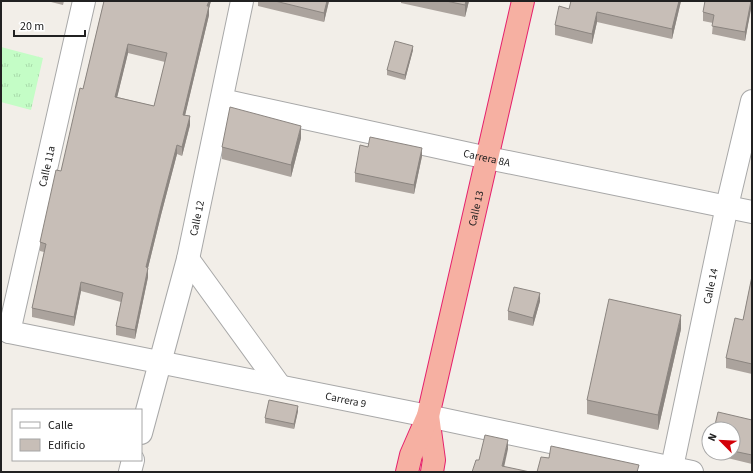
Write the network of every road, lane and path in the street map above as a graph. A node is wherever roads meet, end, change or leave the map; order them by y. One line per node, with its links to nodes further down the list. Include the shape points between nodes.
1 (84, 1): 10 (street, Calle 11a)
2 (242, 1): 4 (street, Calle 12)
3 (523, 1): 6 (highway, Calle 13)
4 (222, 100): 6 (street, Carrera 8A); 9 (street, Calle 12)
5 (752, 101): 7 (street, Calle 14)
6 (488, 158): 7 (street, Carrera 8A); 13 (highway, Calle 13)
7 (727, 206): 8 (street, Carrera 8A); 16 (street, Calle 14)
8 (752, 212)
9 (188, 259): 11 (street, Calle 12); 12 (street)
10 (5, 329): 11 (street, Carrera 9)
11 (161, 362): 12 (street, Carrera 9); 14 (street, Calle 12)
12 (280, 386): 13 (street, Carrera 9)
13 (428, 416): 16 (street, Carrera 9); 18 (highway, Calle 13, via 410,455); 19 (highway, Calle 13, via 434,460)
14 (142, 429)
15 (134, 461): 17 (street)
16 (679, 470)
17 (130, 472)
18 (407, 472)
19 (432, 472)

